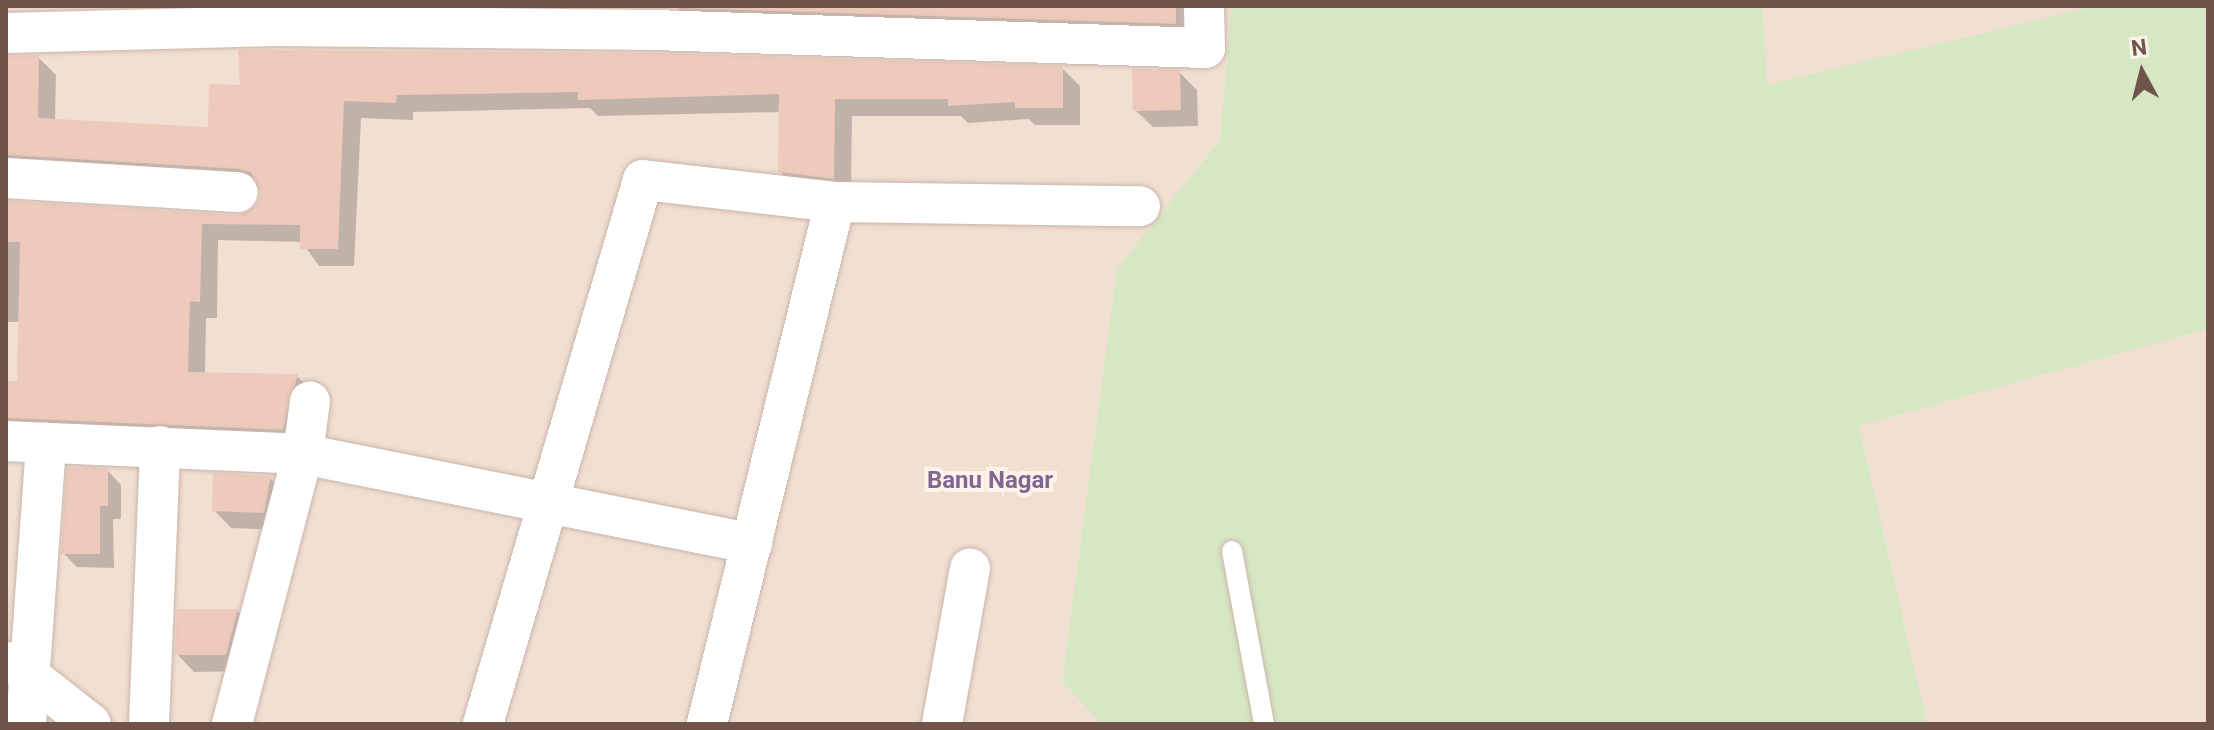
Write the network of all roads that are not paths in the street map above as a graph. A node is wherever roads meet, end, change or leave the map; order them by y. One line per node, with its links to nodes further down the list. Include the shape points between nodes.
1 (1204, 6): 2 (street, via 1205,48)
2 (653, 18): 3 (street)
3 (6, 33)
4 (6, 178): 5 (street)
5 (238, 192)
6 (835, 202): 7 (street); 13 (street, via 643,180); 14 (street)
7 (1140, 206)
8 (310, 401): 12 (street)
9 (6, 441): 10 (street)
10 (46, 443): 11 (street); 17 (street)
11 (160, 446): 12 (street); 20 (street)
12 (303, 454): 13 (street); 21 (street)
13 (550, 502): 14 (street); 22 (street)
14 (752, 544): 23 (street)
15 (1232, 551): 25 (lane)
16 (970, 569): 24 (street)
17 (18, 666): 18 (street); 19 (street)
18 (26, 724)
19 (91, 724)
20 (149, 724)
21 (232, 724)
22 (483, 724)
23 (707, 724)
24 (942, 724)
25 (1264, 724)

